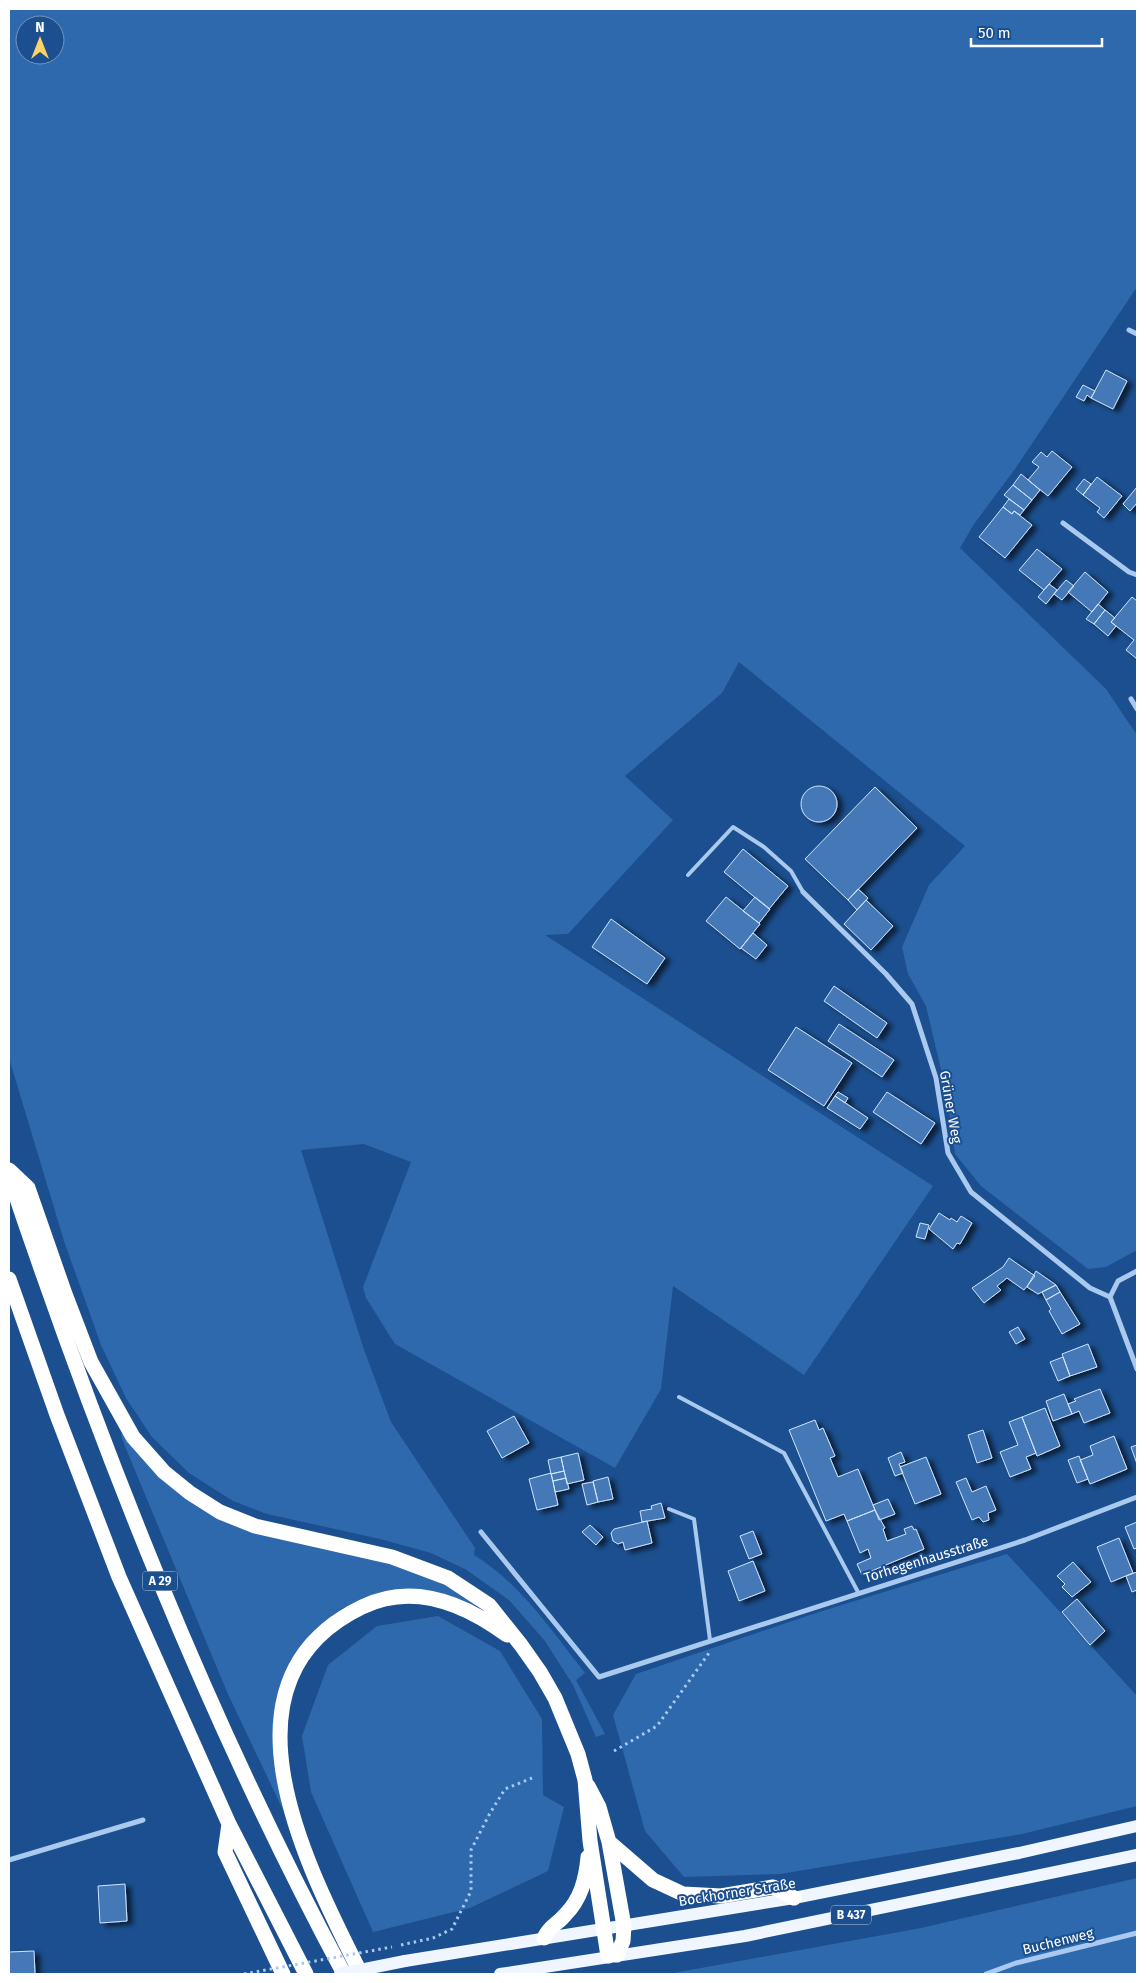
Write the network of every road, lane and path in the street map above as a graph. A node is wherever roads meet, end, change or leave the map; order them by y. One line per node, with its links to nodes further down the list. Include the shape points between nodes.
1 (1129, 330): 2 (street)
2 (1137, 334)
3 (1063, 523): 4 (street)
4 (1137, 575)
5 (1131, 699): 6 (street)
6 (1137, 709)
7 (688, 875): 8 (lane, via 733,827 791,872)
8 (803, 892): 13 (street, Grüner Weg, via 912,1004 936,1078 948,1153 971,1192 1090,1288)
9 (9, 1170): 22 (highway, via 28,1188 91,1362 133,1437 164,1472 220,1512 246,1523 392,1557 448,1578 489,1604)
10 (9, 1174): 42 (highway, A 29, via 98,1430 190,1657 254,1799)
11 (1137, 1271): 13 (street, via 1118,1281)
12 (9, 1279): 27 (highway, A 29, via 56,1415 119,1577)
13 (1110, 1296): 14 (street)
14 (1137, 1369)
15 (679, 1397): 19 (lane, via 784,1453)
16 (1137, 1497): 19 (street, Torhegenhausstraße, via 1025,1540)
17 (669, 1509): 21 (lane, via 694,1519)
18 (481, 1532): 21 (street, Torhegenhausstraße, via 600,1677)
19 (858, 1592): 20 (street, Torhegenhausstraße)
20 (720, 1637): 21 (street, Torhegenhausstraße); 23 (path, via 657,1726)
21 (710, 1640)
22 (520, 1645): 25 (highway, via 555,1698); 43 (highway, via 481,1616 460,1607 404,1596 368,1604 330,1625 302,1654 291,1674 280,1716 280,1758 285,1780 299,1834 324,1899)
23 (614, 1751)
24 (532, 1778): 39 (path, bridge, via 505,1789 490,1813 471,1850 471,1890 452,1929 433,1938 397,1946)
25 (585, 1780): 29 (highway); 30 (highway, via 600,1807)
26 (143, 1820): 32 (street)
27 (229, 1824): 40 (highway, via 225,1852); 41 (highway, A 29)
28 (1137, 1826): 33 (main road, Bockhorner Straße / B 437)
29 (590, 1841): 35 (highway); 37 (highway, via 586,1878 579,1897 565,1916 549,1927)
30 (609, 1842): 33 (highway, via 653,1880 683,1894 721,1896 773,1887); 34 (highway)
31 (1137, 1855): 38 (main road, B 437, via 745,1936)
32 (9, 1860)
33 (794, 1898): 34 (main road, Bockhorner Straße / B 437)
34 (624, 1926): 35 (main road, Bockhorner Straße / B 437); 38 (highway, via 623,1941)
35 (604, 1929): 37 (main road, Bockhorner Straße / B 437); 38 (highway)
36 (1137, 1933): 45 (street, Buchenweg, via 1016,1963)
37 (544, 1938): 42 (main road, Bockhorner Straße / B 437, bridge)
38 (613, 1956): 44 (main road, B 437)
39 (244, 1974)
40 (283, 1974)
41 (306, 1974)
42 (342, 1974)
43 (361, 1974)
44 (500, 1974)
45 (986, 1974)

